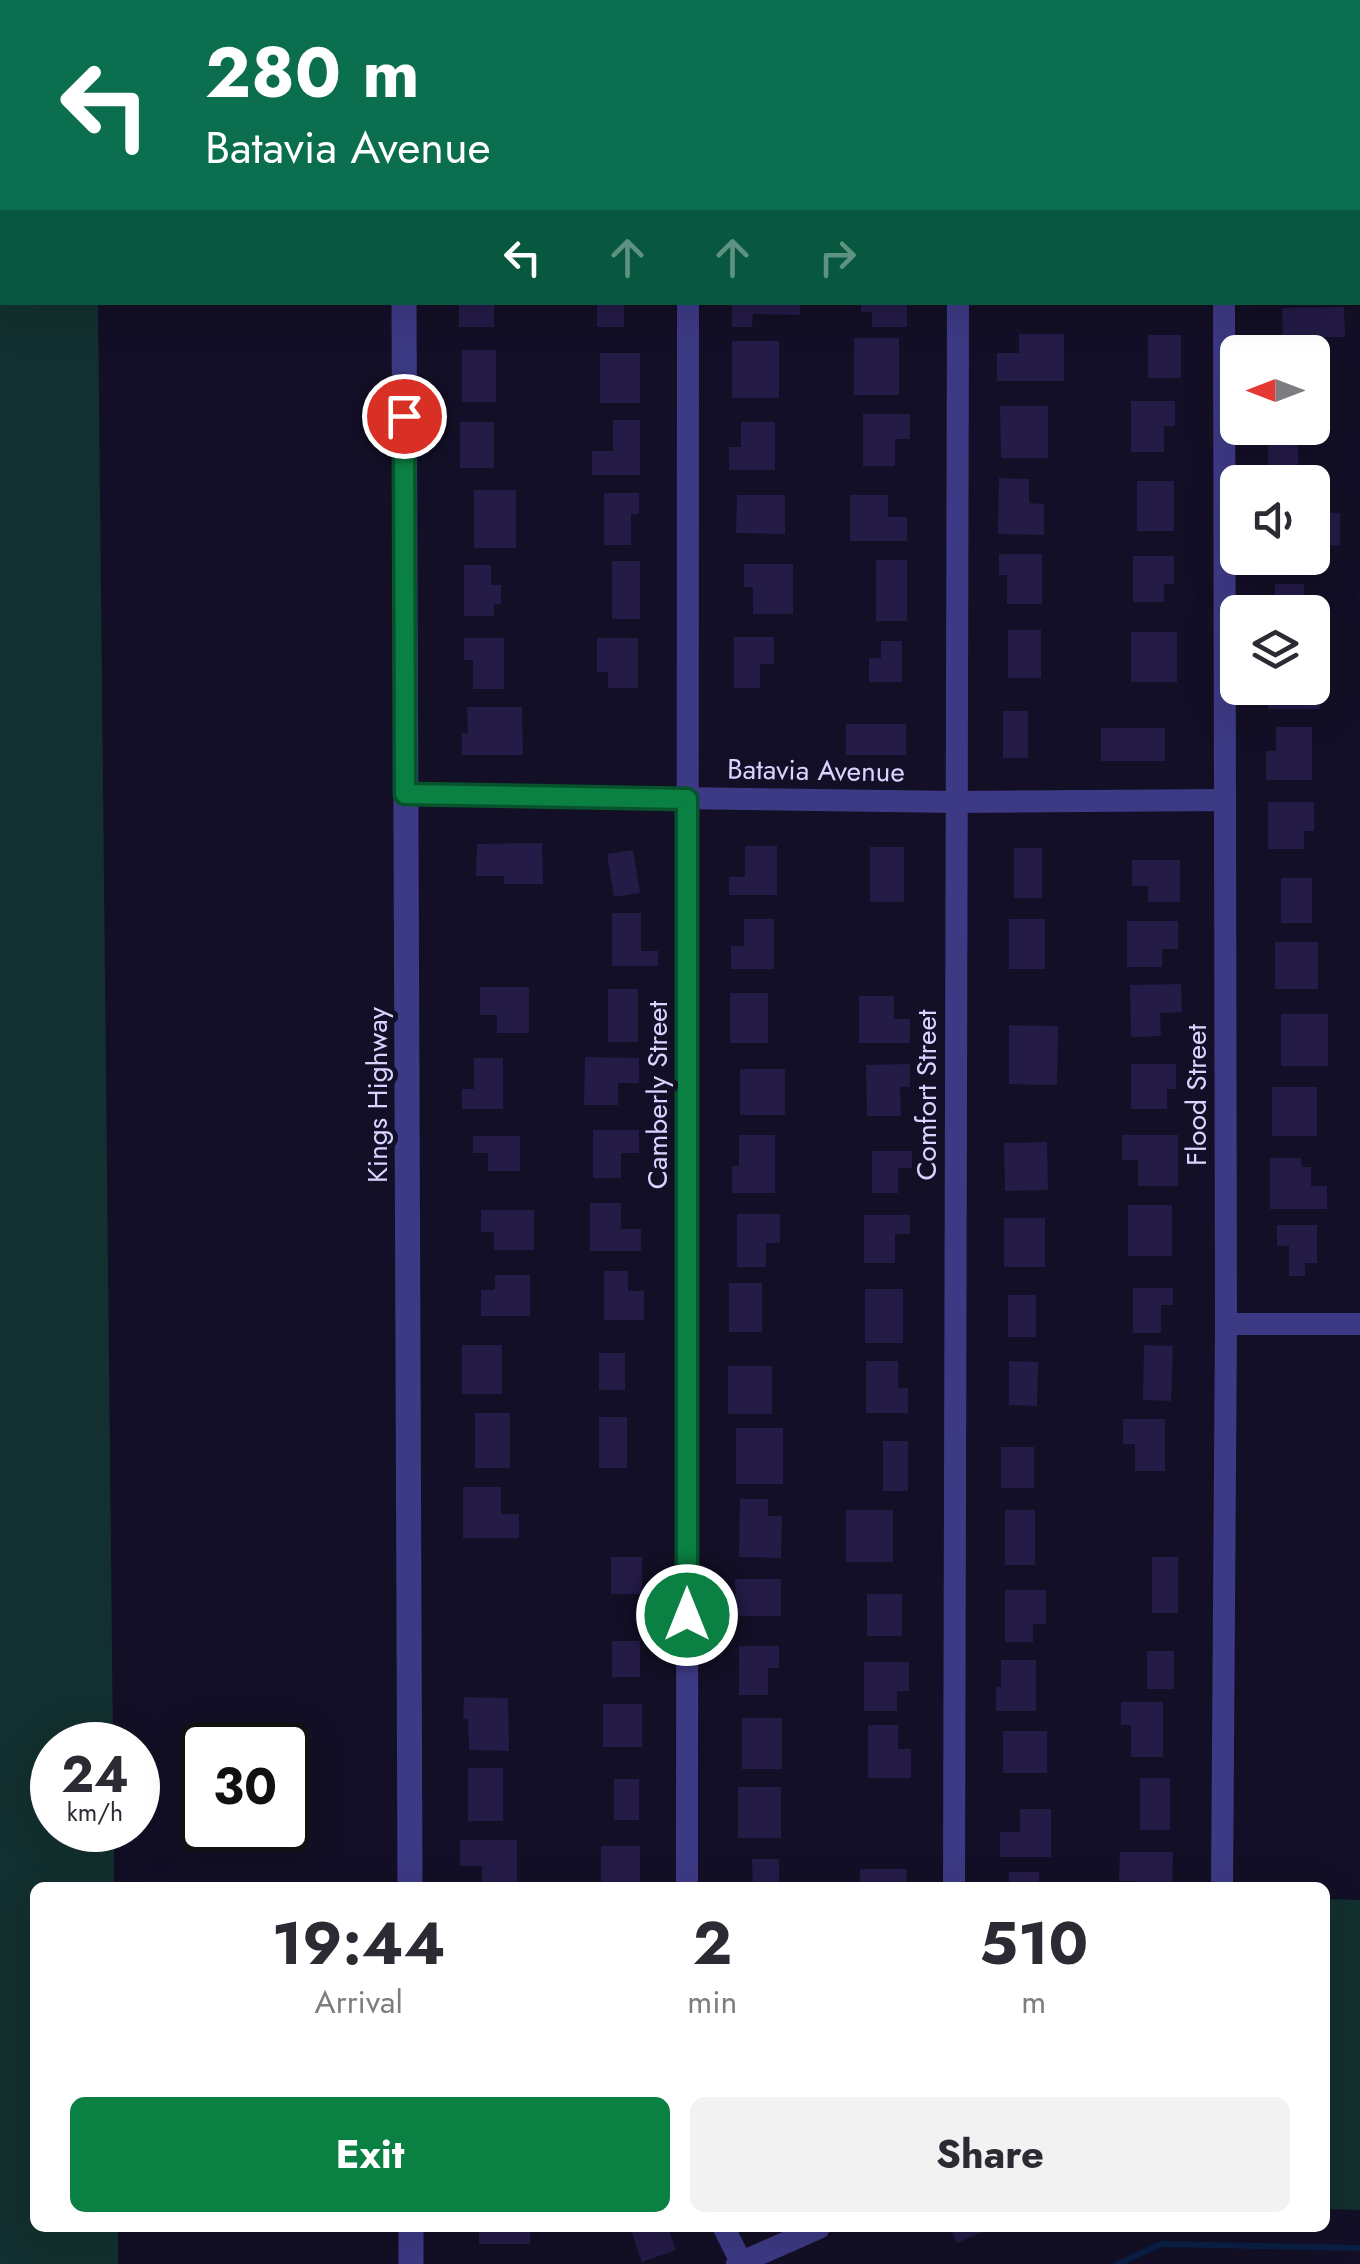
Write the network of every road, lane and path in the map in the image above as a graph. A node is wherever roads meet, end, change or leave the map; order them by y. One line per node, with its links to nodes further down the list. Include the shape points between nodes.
1 (404, 305): 5 (street, Kings Highway)
2 (688, 305): 6 (street, Camberly Street)
3 (958, 305): 8 (street, Comfort Street)
4 (1224, 305): 7 (street, Flood Street)
5 (405, 794): 6 (street, Batavia Avenue); 11 (street, Kings Highway)
6 (687, 799): 8 (street, Batavia Avenue); 12 (street, Camberly Street)
7 (1225, 800): 8 (street, Batavia Avenue); 9 (street, Flood Street)
8 (957, 802): 13 (street, Comfort Street)
9 (1226, 1324): 10 (street); 14 (street, Flood Street)
10 (1360, 1324)
11 (410, 1882)
12 (687, 1882)
13 (954, 1882)
14 (1222, 1882)
15 (411, 2232): 19 (street)
16 (726, 2232): 18 (street)
17 (810, 2232): 18 (street)
18 (739, 2263)
19 (411, 2264)

